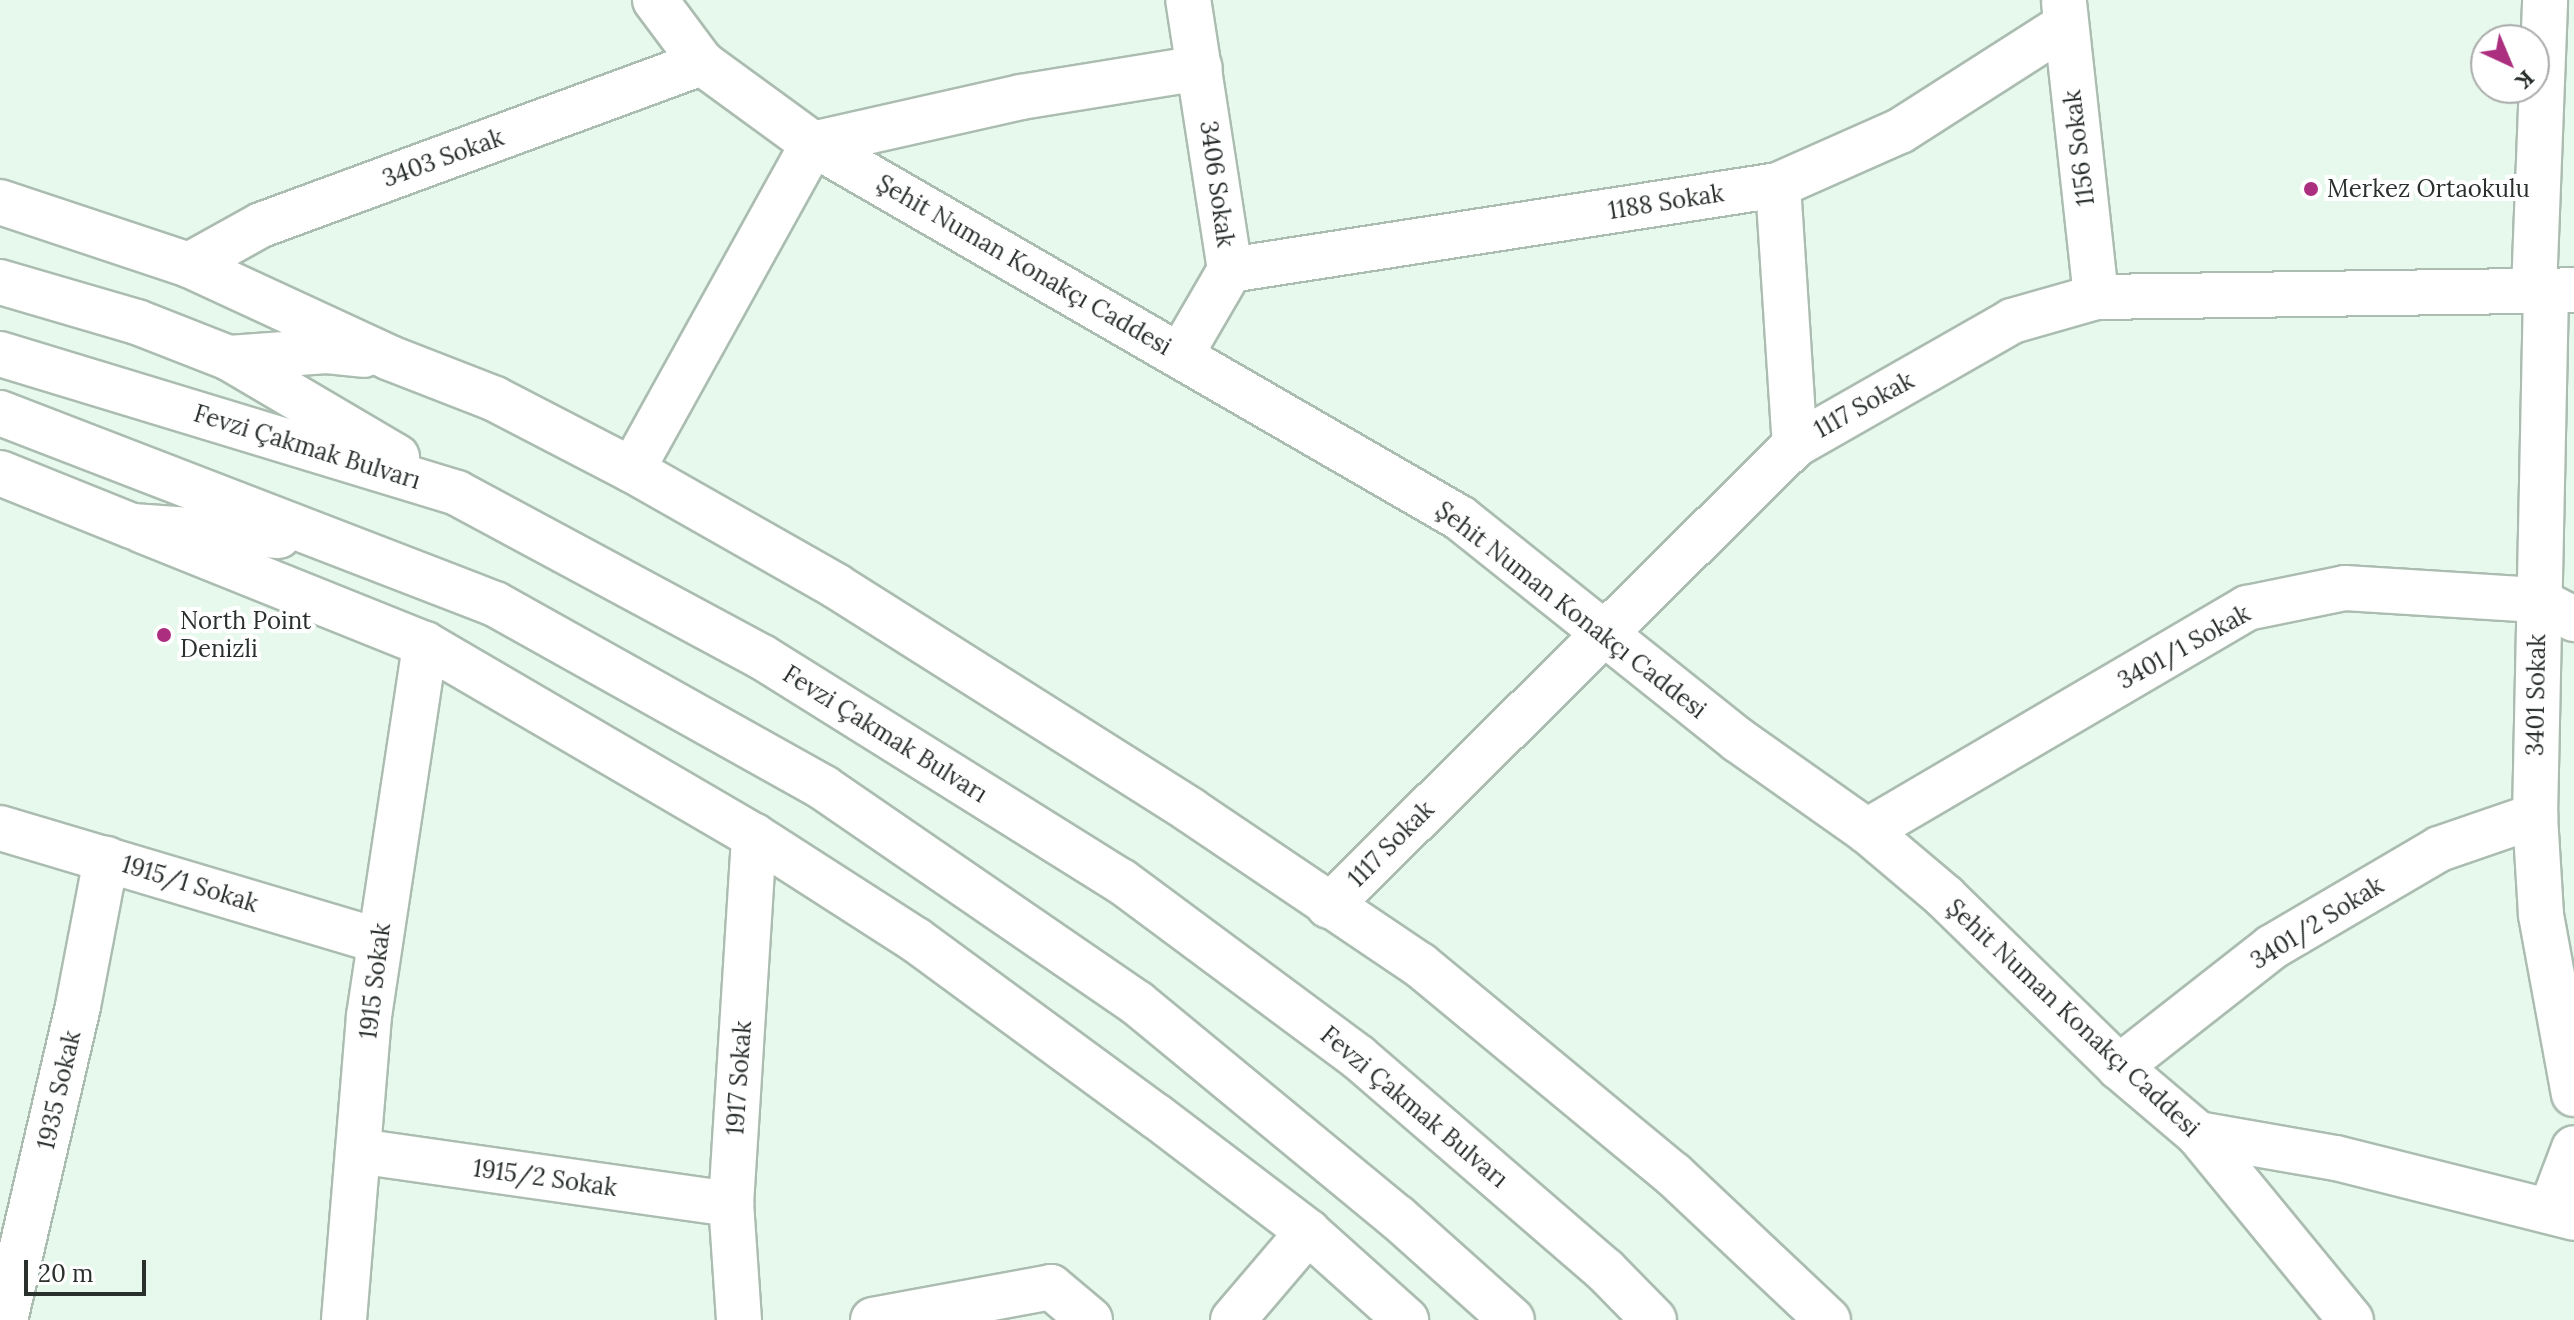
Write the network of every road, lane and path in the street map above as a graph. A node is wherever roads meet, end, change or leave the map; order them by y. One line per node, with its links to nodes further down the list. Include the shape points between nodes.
1 (655, 0): 5 (street, Şehit Numan Konakçı Caddesi)
2 (1188, 0): 6 (street, 3406 Sokak)
3 (2545, 0): 13 (street, 3401 Sokak)
4 (2064, 13): 8 (street, 1188 Sokak, via 1900,131); 14 (street, 1156 Sokak)
5 (702, 63): 7 (street, Şehit Numan Konakçı Caddesi); 10 (street, 3403 Sokak, via 261,225)
6 (1200, 68): 7 (street, via 1021,97); 11 (street, 3406 Sokak)
7 (813, 144): 16 (street, Şehit Numan Konakçı Caddesi); 21 (street)
8 (1778, 185): 11 (street, 1188 Sokak); 20 (street)
9 (0, 202): 10 (street)
10 (189, 265): 18 (street)
11 (1230, 270): 16 (street, 3406 Sokak)
12 (0, 282): 17 (street, via 137,322)
13 (2551, 291): 14 (street, 1117 Sokak); 26 (street, 3401 Sokak)
14 (2096, 297): 20 (street, 1117 Sokak, via 2012,321)
15 (0, 354): 23 (street, Fevzi Çakmak Bulvarı)
16 (1180, 356): 27 (street, Şehit Numan Konakçı Caddesi, via 1460,518)
17 (229, 358): 18 (street, via 327,351); 23 (street)
18 (390, 358): 21 (street, via 495,399)
19 (0, 413): 25 (street)
20 (1795, 445): 27 (street, 1117 Sokak)
21 (632, 470): 34 (street, via 836,586 1190,810)
22 (0, 473): 24 (street)
23 (457, 493): 52 (street, Fevzi Çakmak Bulvarı, via 762,657 1121,881 1358,1057 1605,1270)
24 (132, 526): 25 (street); 28 (street)
25 (321, 539): 51 (street, via 495,604 824,788 1137,1003 1397,1217)
26 (2556, 609): 29 (street, 3401 Sokak); 31 (street, 3401/1 Sokak, via 2345,588 2247,608)
27 (1602, 631): 31 (street, Şehit Numan Konakçı Caddesi, via 1738,740); 34 (street, 1117 Sokak)
28 (425, 644): 32 (street); 35 (street, 1915 Sokak)
29 (2535, 816): 36 (street, 3401/2 Sokak, via 2439,849 2272,947); 37 (street, 3401 Sokak, via 2541,915)
30 (0, 828): 33 (street, 1915/1 Sokak)
31 (1867, 831): 36 (street, Şehit Numan Konakçı Caddesi, via 1945,897)
32 (754, 836): 41 (street, 1917 Sokak); 43 (street, via 916,940)
33 (106, 859): 35 (street, 1915/1 Sokak); 44 (street, 1935 Sokak)
34 (1329, 906): 53 (street, via 1420,965 1649,1154)
35 (380, 941): 40 (street, 1915 Sokak)
36 (2119, 1067): 38 (street, Şehit Numan Konakçı Caddesi)
37 (2574, 1094)
38 (2198, 1134): 42 (street, via 2336,1158); 54 (street, Şehit Numan Konakçı Caddesi)
39 (2574, 1148): 42 (street)
40 (358, 1151): 41 (street, 1915/2 Sokak); 45 (street, 1915 Sokak)
41 (731, 1204): 46 (street, 1917 Sokak)
42 (2562, 1214)
43 (1308, 1232): 49 (street); 50 (street)
44 (7, 1291)
45 (344, 1320)
46 (739, 1320)
47 (873, 1320): 48 (street, via 1051,1287)
48 (1090, 1320)
49 (1233, 1320)
50 (1406, 1320)
51 (1512, 1320)
52 (1654, 1320)
53 (1828, 1320)
54 (2351, 1320)

